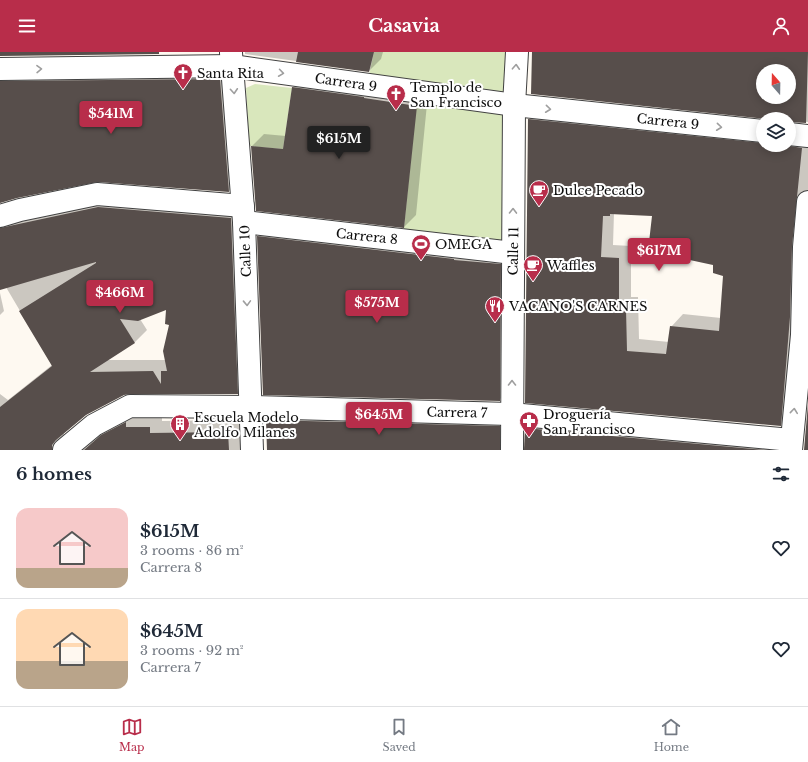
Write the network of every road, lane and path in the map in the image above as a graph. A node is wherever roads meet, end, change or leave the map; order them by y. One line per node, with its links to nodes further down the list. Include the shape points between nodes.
1 (517, 52): 4 (street, Calle 11, one-way to 1)
2 (232, 59): 3 (street, Carrera 9, one-way to 2); 4 (street, Carrera 9, one-way to 4); 9 (street, Calle 10, one-way to 9)
3 (0, 69)
4 (514, 105): 5 (street, Carrera 9, one-way to 5); 11 (street, Calle 11, one-way to 4)
5 (756, 130)
6 (796, 135): 7 (street)
7 (808, 136)
8 (808, 202): 14 (street, one-way to 8, via 802,335)
9 (244, 214): 10 (street, Carrera 8, via 97,194); 11 (street, Carrera 8); 12 (street, Calle 10, one-way to 12)
10 (0, 216)
11 (513, 253): 13 (street, Calle 11, one-way to 11)
12 (250, 407): 13 (street, Carrera 7); 15 (street, Carrera 7, via 130,406 94,425); 16 (street, Calle 10)
13 (511, 414): 14 (street, Carrera 7); 17 (street, Calle 11)
14 (791, 445)
15 (64, 450)
16 (252, 450)
17 (512, 450)

